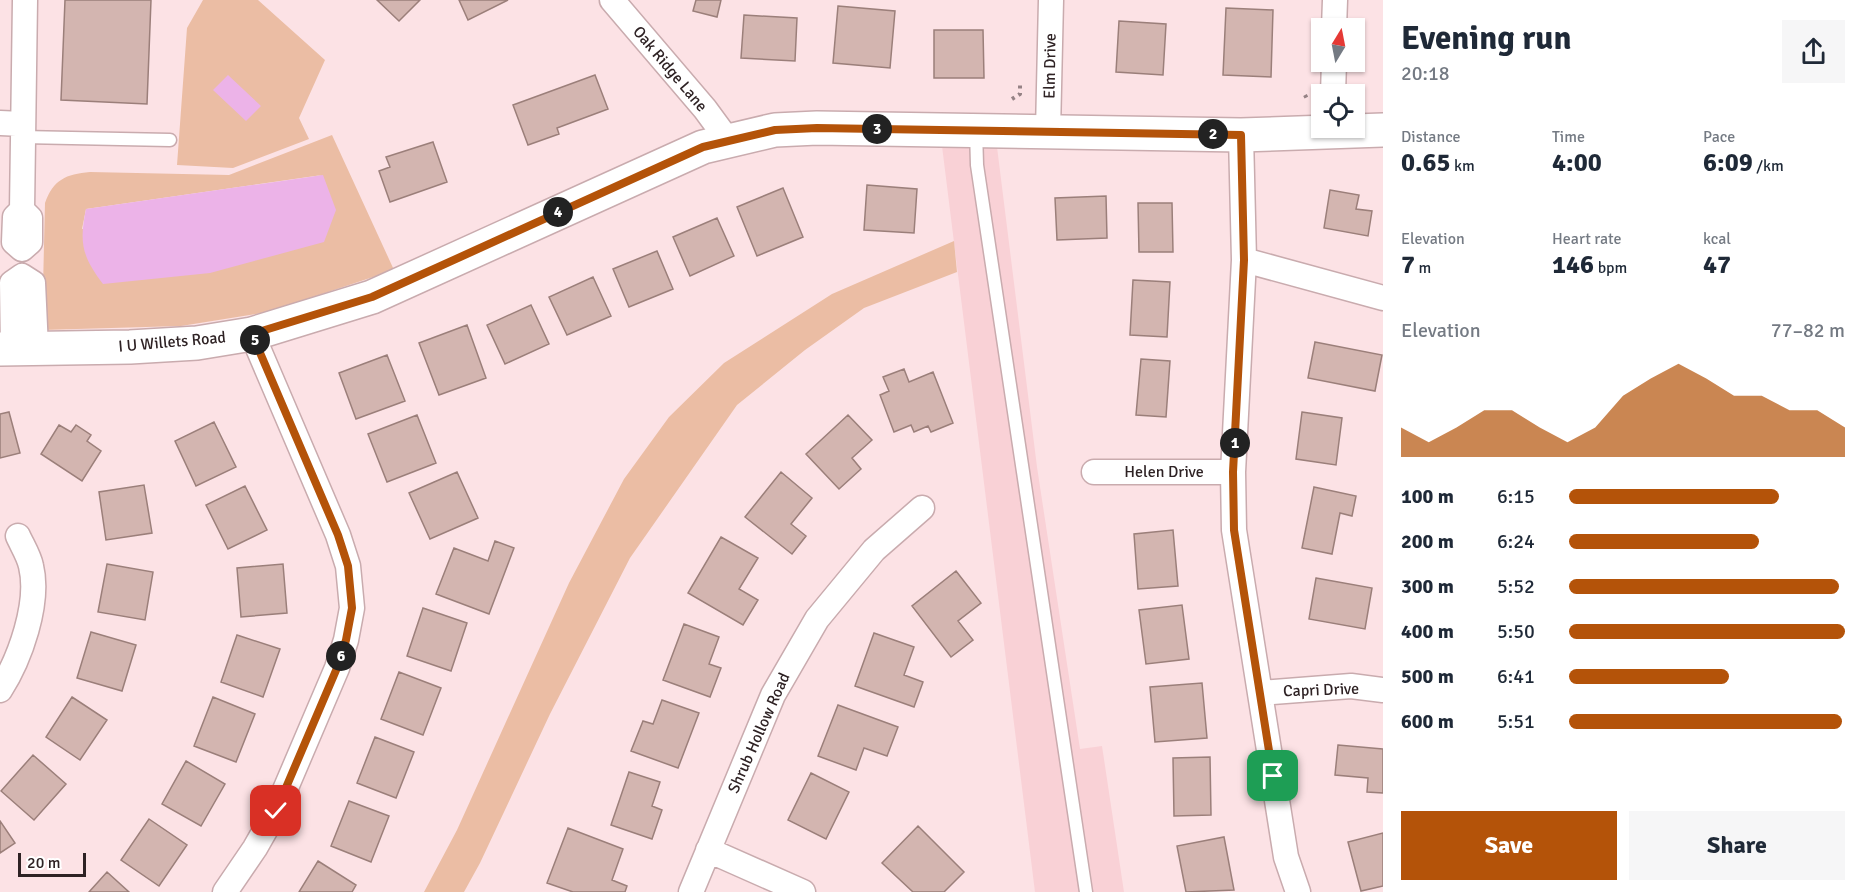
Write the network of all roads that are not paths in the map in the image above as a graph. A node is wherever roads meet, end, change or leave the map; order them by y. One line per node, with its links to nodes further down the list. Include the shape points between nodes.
1 (25, 0): 6 (street)
2 (612, 0): 13 (street, Oak Ridge Lane)
3 (1051, 0): 10 (street, Elm Drive)
4 (1335, 0): 5 (street)
5 (1334, 18)
6 (15, 128): 14 (lane); 18 (street, via 22,210 30,218 30,242 22,249 21,276 33,283)
7 (976, 130): 10 (main road, I U Willets Road); 13 (main road, I U Willets Road, via 817,128 775,130); 30 (lane, via 977,165)
8 (1365, 130): 9 (main road, I U Willets Road)
9 (1383, 130)
10 (1048, 131): 12 (main road, I U Willets Road)
11 (1311, 131): 12 (main road, I U Willets Road)
12 (1241, 135): 15 (street)
13 (727, 139): 17 (main road, I U Willets Road, via 372,297)
14 (170, 140)
15 (1244, 260): 16 (street); 20 (street)
16 (1383, 298)
17 (252, 334): 18 (main road, I U Willets Road, via 197,343); 27 (street, via 338,535 348,566 352,608 337,668 276,811)
18 (16, 349)
19 (1094, 471): 20 (street, Helen Drive)
20 (1233, 472): 25 (street, via 1234,530)
21 (922, 508): 26 (street, Shrub Hollow Road, via 874,550 817,619 773,695)
22 (18, 536): 23 (street, via 31,566 33,592 21,647)
23 (0, 690)
24 (1383, 690): 25 (street, Capri Drive, via 1351,686)
25 (1260, 693): 31 (street, via 1286,857)
26 (708, 850): 28 (street, Shrub Hollow Road); 29 (street)
27 (225, 892)
28 (691, 892)
29 (803, 892)
30 (1086, 892)
31 (1298, 892)

